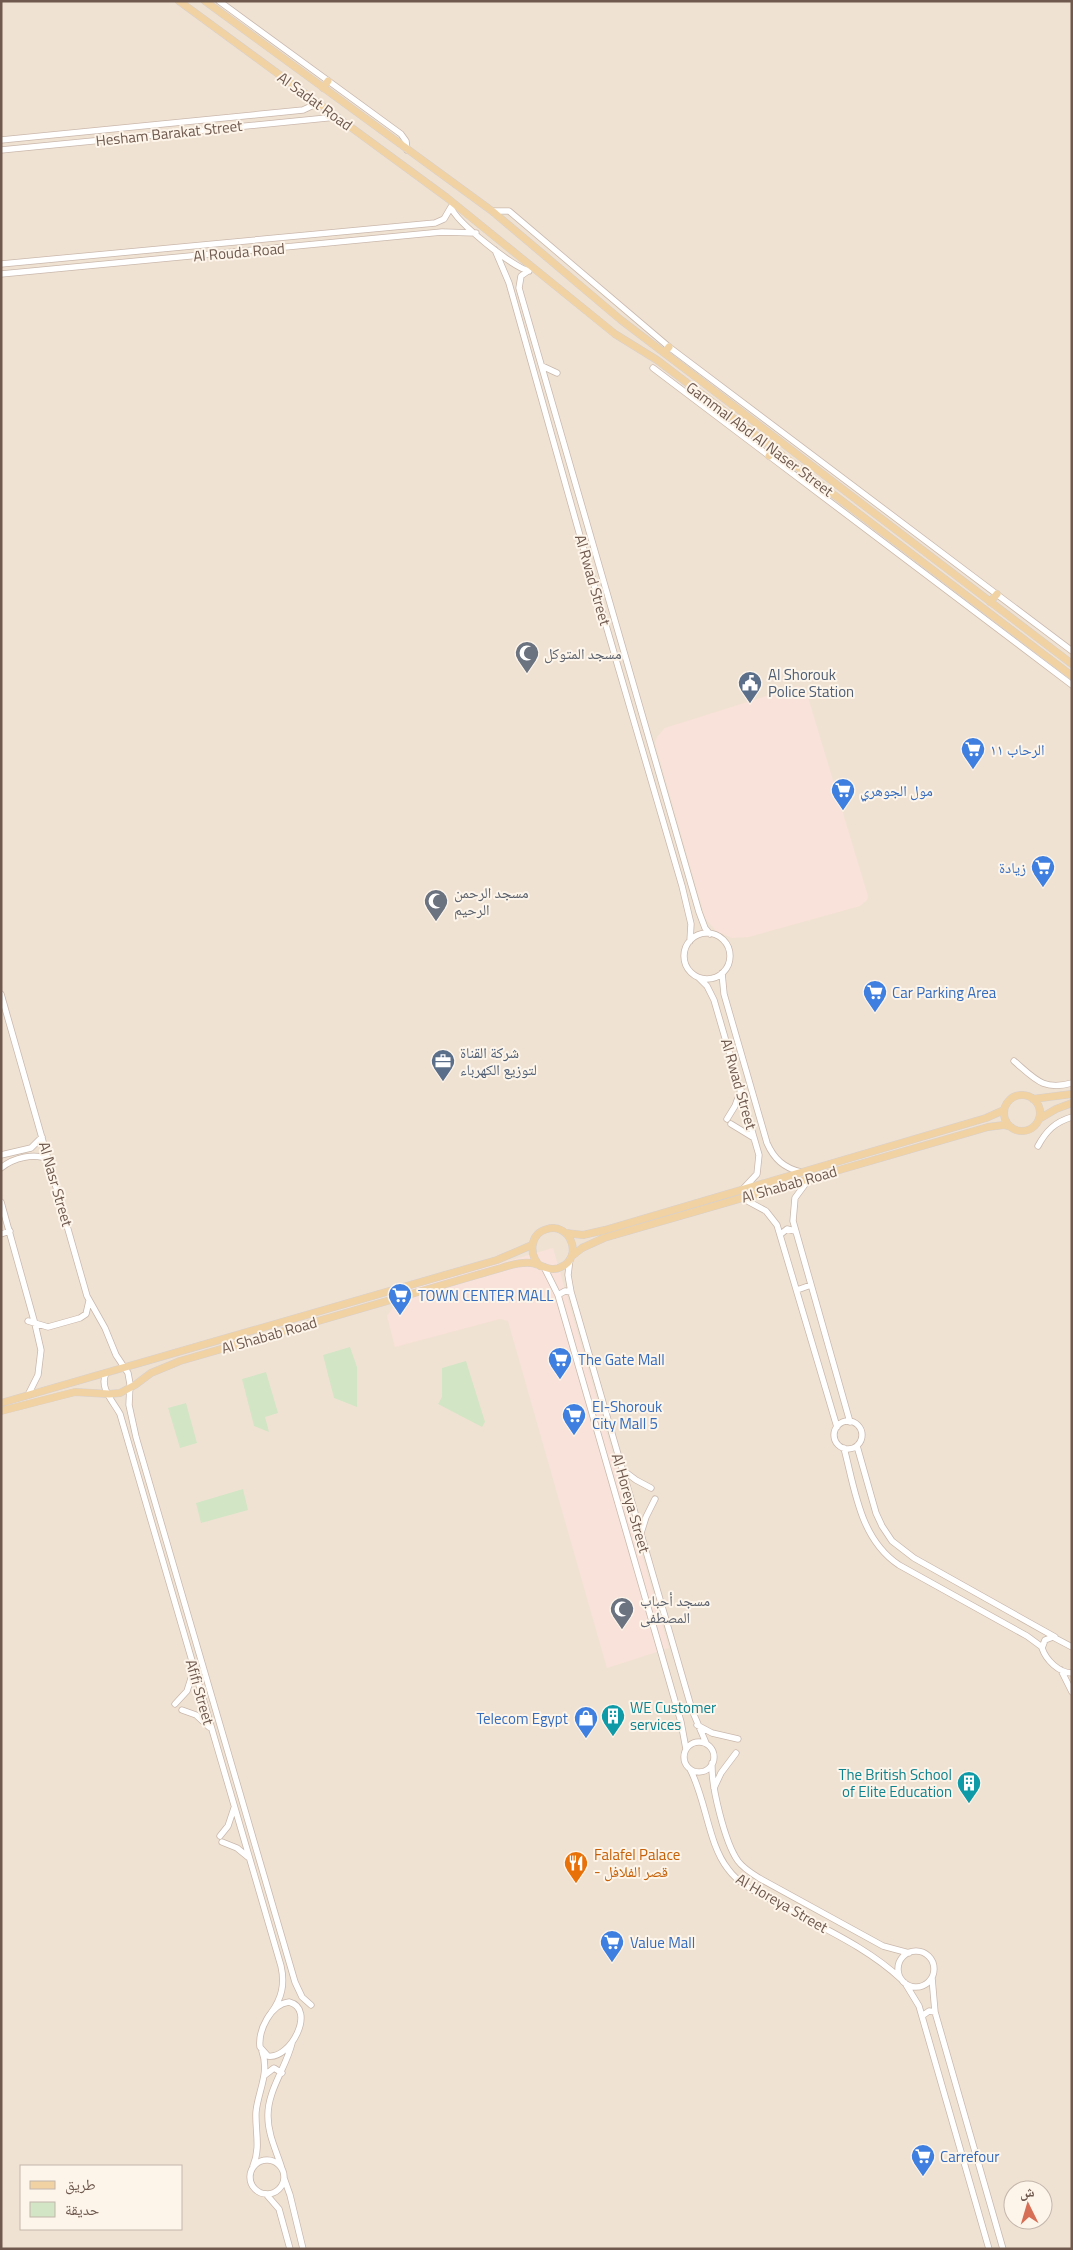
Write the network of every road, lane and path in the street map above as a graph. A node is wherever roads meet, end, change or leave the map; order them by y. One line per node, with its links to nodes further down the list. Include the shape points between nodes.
1 (179, 1): 5 (main road, Al Sadat Road)
2 (205, 1): 4 (main road, Al Sadat Road)
3 (219, 1): 8 (street)
4 (225, 16): 5 (main road, via 224,25); 6 (main road, Al Sadat Road)
5 (216, 28): 7 (main road, Al Sadat Road)
6 (241, 28): 7 (main road, via 233,31); 9 (main road, Al Sadat Road)
7 (231, 40): 10 (main road, Al Sadat Road)
8 (328, 80): 9 (main road); 16 (street, via 404,137)
9 (322, 88): 16 (main road, Al Sadat Road)
10 (318, 103): 11 (street, Hesham Barakat Street); 12 (main road, Al Sadat Road)
11 (309, 109): 13 (street); 14 (street, Hesham Barakat Street)
12 (338, 117): 13 (street, Hesham Barakat Street); 18 (main road, Al Sadat Road)
13 (311, 120): 15 (street, Hesham Barakat Street)
14 (2, 140): 15 (street)
15 (2, 150)
16 (407, 150): 17 (main road, Al Sadat Road)
17 (457, 186): 19 (main road, Gammal Abd Al Naser Street)
18 (450, 203): 20 (street, via 447,216); 24 (street, via 458,218); 33 (main road, Gammal Abd Al Naser Street)
19 (492, 211): 38 (main road, Gammal Abd Al Naser Street); 40 (street, via 508,211)
20 (439, 222): 21 (street, Al Rouda Road); 23 (street, via 444,227)
21 (378, 229): 22 (street, Al Rouda Road); 25 (street)
22 (361, 231): 26 (street); 28 (street, Al Rouda Road)
23 (442, 232): 24 (street, Al Rouda Road); 25 (street, Al Rouda Road)
24 (476, 233): 27 (street)
25 (379, 238): 26 (street, Al Rouda Road)
26 (362, 240): 31 (street, Al Rouda Road)
27 (495, 250): 32 (street, via 513,265); 37 (street, Al Rwad Street)
28 (28, 262): 29 (street, Al Rouda Road); 31 (street)
29 (8, 263): 30 (street, Al Rouda Road); 34 (street)
30 (1, 264)
31 (30, 271): 34 (street, Al Rouda Road)
32 (528, 271): 33 (street); 36 (street, via 521,276)
33 (539, 271): 39 (main road, Gammal Abd Al Naser Street)
34 (9, 273): 35 (street, Al Rouda Road)
35 (1, 274)
36 (519, 288): 37 (street); 42 (street, Al Rwad Street)
37 (511, 291): 46 (street, Al Rwad Street)
38 (600, 303): 39 (main road, via 602,311); 41 (main road, Gammal Abd Al Naser Street)
39 (596, 319): 47 (main road, Gammal Abd Al Naser Street, via 657,360)
40 (669, 347): 41 (main road); 53 (street)
41 (664, 354): 54 (main road, Gammal Abd Al Naser Street)
42 (542, 366): 44 (street); 45 (street, Al Rwad Street)
43 (653, 368): 48 (street)
44 (557, 373)
45 (554, 409): 46 (street); 49 (street, Al Rwad Street)
46 (545, 412): 50 (street, Al Rwad Street)
47 (774, 449): 48 (main road); 56 (main road, Gammal Abd Al Naser Street)
48 (769, 456): 62 (street)
49 (584, 514): 50 (street); 51 (street, Al Rwad Street)
50 (574, 517): 52 (street, Al Rwad Street)
51 (592, 540): 52 (street); 63 (street, Al Rwad Street)
52 (582, 544): 64 (street, Al Rwad Street)
53 (996, 594): 54 (main road); 59 (street)
54 (990, 602): 55 (main road, Gammal Abd Al Naser Street)
55 (1028, 630): 56 (main road); 57 (main road, Gammal Abd Al Naser Street)
56 (1021, 638): 58 (main road, Gammal Abd Al Naser Street)
57 (1040, 640): 58 (main road); 60 (main road, Gammal Abd Al Naser Street)
58 (1035, 647): 61 (main road, Gammal Abd Al Naser Street)
59 (1072, 651)
60 (1072, 664)
61 (1072, 676)
62 (1072, 685)
63 (644, 717): 64 (street); 65 (street, Al Rwad Street)
64 (633, 720): 66 (street, Al Rwad Street)
65 (650, 741): 66 (street); 67 (street, Al Rwad Street, via 701,920)
66 (640, 744): 68 (street, Al Rwad Street, via 682,886 691,924)
67 (710, 934): 68 (street, via 699,935); 69 (street, via 723,940 729,951 729,963)
68 (690, 941): 70 (street, via 684,961 689,971)
69 (722, 974): 70 (street, via 711,979); 88 (street, Al Rwad Street, via 724,994)
70 (699, 978): 76 (street, Al Rwad Street, via 714,1000)
71 (1, 994): 73 (street, Al Nasr Street)
72 (17, 1016): 73 (street)
73 (8, 1018): 86 (street, Al Nasr Street)
74 (1014, 1061): 75 (street, via 1045,1085 1058,1087)
75 (1072, 1083)
76 (741, 1090): 82 (street); 87 (street, Al Rwad Street)
77 (1072, 1094): 78 (main road)
78 (1033, 1099): 80 (main road, via 1017,1096 1007,1103); 83 (main road, via 1040,1108)
79 (1072, 1103): 83 (main road)
80 (1004, 1110): 85 (main road); 94 (main road, Al Shabab Road)
81 (1072, 1117): 90 (street, via 1049,1128)
82 (727, 1119)
83 (1039, 1119): 85 (main road, via 1025,1131)
84 (731, 1124): 87 (street)
85 (1011, 1127): 95 (main road, Al Shabab Road, via 988,1127)
86 (42, 1136): 91 (street, via 31,1148); 92 (street, Al Nasr Street)
87 (754, 1138): 89 (street, Al Rwad Street)
88 (767, 1143): 89 (street, via 764,1147); 94 (street, Al Rwad Street, via 783,1165)
89 (757, 1146): 96 (street, Al Rwad Street, via 759,1167 753,1180)
90 (1038, 1146)
91 (1, 1155)
92 (49, 1160): 93 (street, via 32,1156); 111 (street, Al Nasr Street)
93 (1, 1168)
94 (803, 1172): 96 (main road, Al Shabab Road)
95 (809, 1179): 97 (main road, Al Shabab Road); 100 (street, via 793,1206)
96 (743, 1189): 101 (main road, Al Shabab Road, via 596,1232 583,1235)
97 (742, 1198): 103 (street, via 766,1210); 105 (main road, Al Shabab Road, via 604,1238)
98 (1, 1202): 99 (street)
99 (10, 1231): 102 (street); 113 (street)
100 (795, 1231): 103 (street, via 787,1229); 107 (street)
101 (566, 1233): 104 (main road, via 557,1229 544,1230); 105 (main road, via 572,1243)
102 (1, 1234)
103 (781, 1234): 108 (street)
104 (532, 1245): 106 (main road, via 534,1258); 114 (main road, Al Shabab Road, via 502,1258)
105 (571, 1257): 106 (main road, via 561,1267 549,1269); 109 (street, Al Horeya Street, via 568,1275)
106 (542, 1266): 110 (street, Al Horeya Street); 116 (main road, Al Shabab Road, via 532,1263 501,1268 180,1361 151,1373)
107 (811, 1286): 108 (street); 123 (street)
108 (797, 1290): 124 (street)
109 (571, 1292): 110 (street); 127 (street, Al Horeya Street)
110 (558, 1295): 128 (street, Al Horeya Street)
111 (89, 1301): 113 (street, via 86,1314 80,1318 48,1327); 114 (street, Al Nasr Street)
112 (28, 1321): 113 (street)
113 (36, 1324): 118 (street, via 41,1358 38,1375)
114 (126, 1368): 115 (main road, Al Shabab Road); 116 (street, Afifi Street, via 130,1378)
115 (106, 1373): 117 (street, Afifi Street, via 103,1384); 118 (main road, Al Shabab Road)
116 (129, 1389): 117 (main road, Al Shabab Road); 120 (street, Afifi Street)
117 (109, 1394): 121 (main road, Al Shabab Road, via 67,1393); 122 (street, Afifi Street)
118 (28, 1395): 119 (main road, Al Shabab Road)
119 (1, 1403)
120 (130, 1410): 122 (street, via 124,1408); 133 (street, Afifi Street)
121 (1, 1411)
122 (120, 1414): 134 (street, Afifi Street)
123 (850, 1422): 124 (street); 125 (street, via 861,1430 862,1438)
124 (837, 1427): 126 (street, via 834,1438)
125 (857, 1446): 126 (street); 137 (street, via 876,1513 892,1541 914,1558)
126 (844, 1448): 138 (street, via 864,1522 879,1549 899,1565)
127 (617, 1454): 128 (street); 129 (street, Al Horeya Street)
128 (604, 1457): 136 (street, Al Horeya Street)
129 (623, 1469): 130 (street); 132 (street, Al Horeya Street)
130 (652, 1488)
131 (655, 1500): 132 (street)
132 (641, 1535): 135 (street, Al Horeya Street)
133 (166, 1540): 134 (street); 166 (street, Afifi Street)
134 (158, 1543): 142 (street, Afifi Street)
135 (643, 1544): 136 (street); 148 (street, Al Horeya Street)
136 (631, 1548): 149 (street, Al Horeya Street)
137 (1030, 1621): 138 (street, via 1029,1628); 139 (street)
138 (1021, 1632): 140 (street)
139 (1055, 1637): 140 (street, via 1048,1638); 141 (street)
140 (1042, 1646): 143 (street, via 1047,1658)
141 (1072, 1647)
142 (193, 1667): 146 (street, via 187,1691); 151 (street, Afifi Street)
143 (1060, 1670): 144 (street); 145 (street)
144 (1072, 1673)
145 (1072, 1692)
146 (176, 1704)
147 (182, 1710): 151 (street, via 202,1719)
148 (692, 1710): 149 (street); 150 (street, Al Horeya Street)
149 (679, 1714): 154 (street, Al Horeya Street)
150 (696, 1725): 152 (street); 153 (street, Al Horeya Street)
151 (212, 1730): 160 (street, Afifi Street)
152 (738, 1739)
153 (706, 1744): 154 (street, via 692,1743); 156 (street, via 713,1752)
154 (686, 1749): 157 (street, via 684,1760)
155 (736, 1752): 158 (street)
156 (712, 1763): 157 (street, via 705,1770); 158 (street, Al Horeya Street)
157 (690, 1769): 161 (street, Al Horeya Street)
158 (714, 1788): 159 (street, Al Horeya Street)
159 (718, 1803): 161 (street); 163 (street, Al Horeya Street, via 731,1848 745,1868 883,1946)
160 (234, 1806): 162 (street, Afifi Street); 162 (street, via 221,1839)
161 (705, 1807): 165 (street, Al Horeya Street, via 721,1859 732,1875 873,1956)
162 (250, 1858): 169 (street, Afifi Street, via 283,1976 281,1995)
163 (909, 1953): 164 (street, via 920,1952 930,1958 934,1970); 165 (street, via 900,1962 899,1973)
164 (932, 1978): 165 (street, via 916,1987); 168 (street)
165 (903, 1981): 170 (street, Al Horeya Street, via 916,1998)
166 (300, 1994): 167 (street); 167 (street, Afifi Street, via 311,2005)
167 (297, 2006): 169 (street, via 285,2003); 171 (street, via 302,2017)
168 (935, 2012): 170 (street, via 929,2011); 182 (street)
169 (271, 2013): 172 (street, via 261,2032)
170 (922, 2016): 181 (street, Al Horeya Street)
171 (293, 2041): 172 (street, via 276,2056 268,2056); 173 (street)
172 (262, 2051): 174 (street)
173 (282, 2073): 174 (street, via 274,2068); 176 (street, via 270,2099 268,2116)
174 (265, 2075): 175 (street, via 257,2105 258,2146)
175 (253, 2166): 176 (street, via 267,2160); 178 (street, via 251,2183 255,2190)
176 (282, 2170): 177 (street)
177 (284, 2177): 178 (street, via 277,2190); 180 (street)
178 (266, 2194): 179 (street, via 279,2209)
179 (290, 2249)
180 (303, 2249)
181 (989, 2249)
182 (1003, 2249)

